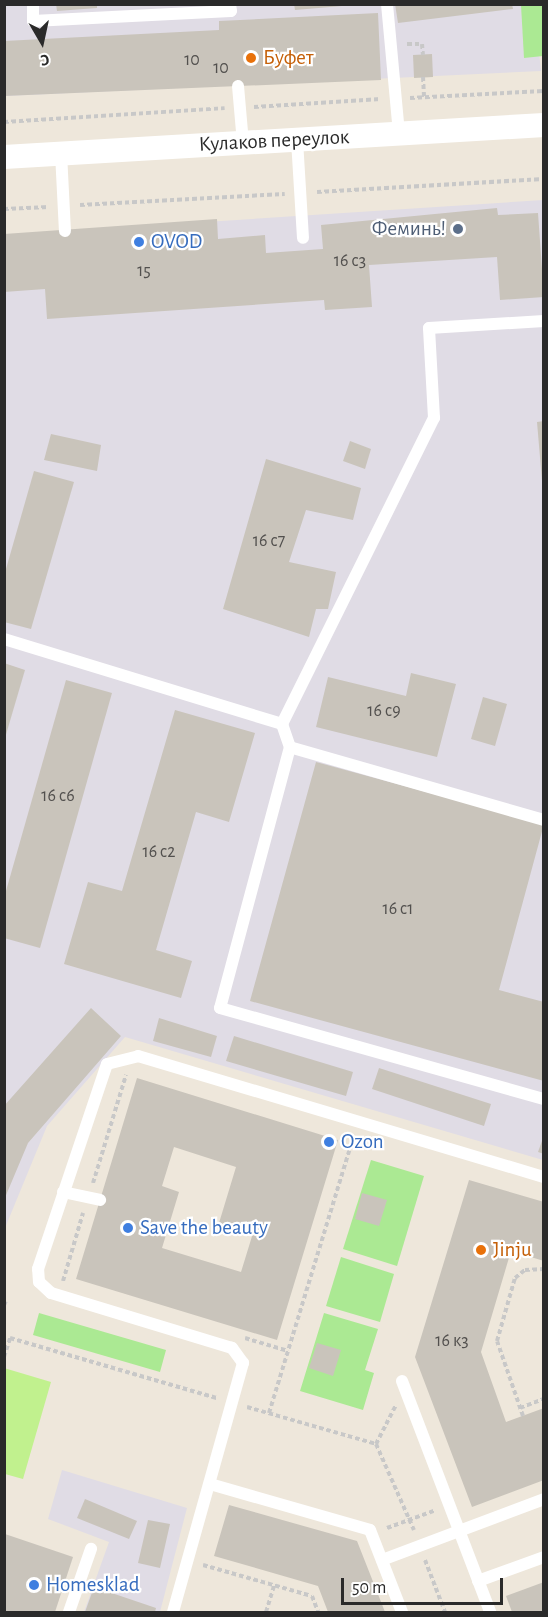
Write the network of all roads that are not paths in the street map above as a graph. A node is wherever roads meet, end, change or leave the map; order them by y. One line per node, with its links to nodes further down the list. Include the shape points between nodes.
1 (33, 4): 3 (lane, via 33,21)
2 (387, 4): 6 (lane)
3 (231, 12)
4 (238, 86): 8 (lane)
5 (543, 125): 6 (street, Кулаков переулок)
6 (399, 134): 7 (street, Кулаков переулок)
7 (297, 140): 8 (street, Кулаков переулок); 12 (lane)
8 (243, 143): 9 (street, Кулаков переулок)
9 (61, 153): 10 (street, Кулаков переулок); 11 (lane)
10 (4, 156)
11 (65, 231)
12 (303, 238)
13 (543, 321): 15 (lane, via 429,328 434,418)
14 (4, 639): 15 (lane)
15 (282, 724): 16 (lane)
16 (290, 747): 17 (lane); 18 (lane, via 220,1008)
17 (543, 820)
18 (543, 1099)
19 (543, 1177): 20 (lane, via 138,1056 122,1056 101,1071)
20 (63, 1192): 21 (lane); 23 (lane, via 38,1269 44,1288 237,1351 243,1363)
21 (94, 1199)
22 (402, 1382): 25 (lane)
23 (210, 1484): 28 (lane, via 373,1534); 31 (lane)
24 (543, 1499): 25 (lane)
25 (459, 1531): 28 (lane); 29 (lane)
26 (91, 1549): 30 (lane)
27 (543, 1557): 29 (lane)
28 (382, 1560): 32 (lane)
29 (478, 1581): 33 (lane)
30 (69, 1612)
31 (173, 1612)
32 (402, 1612)
33 (490, 1612)

